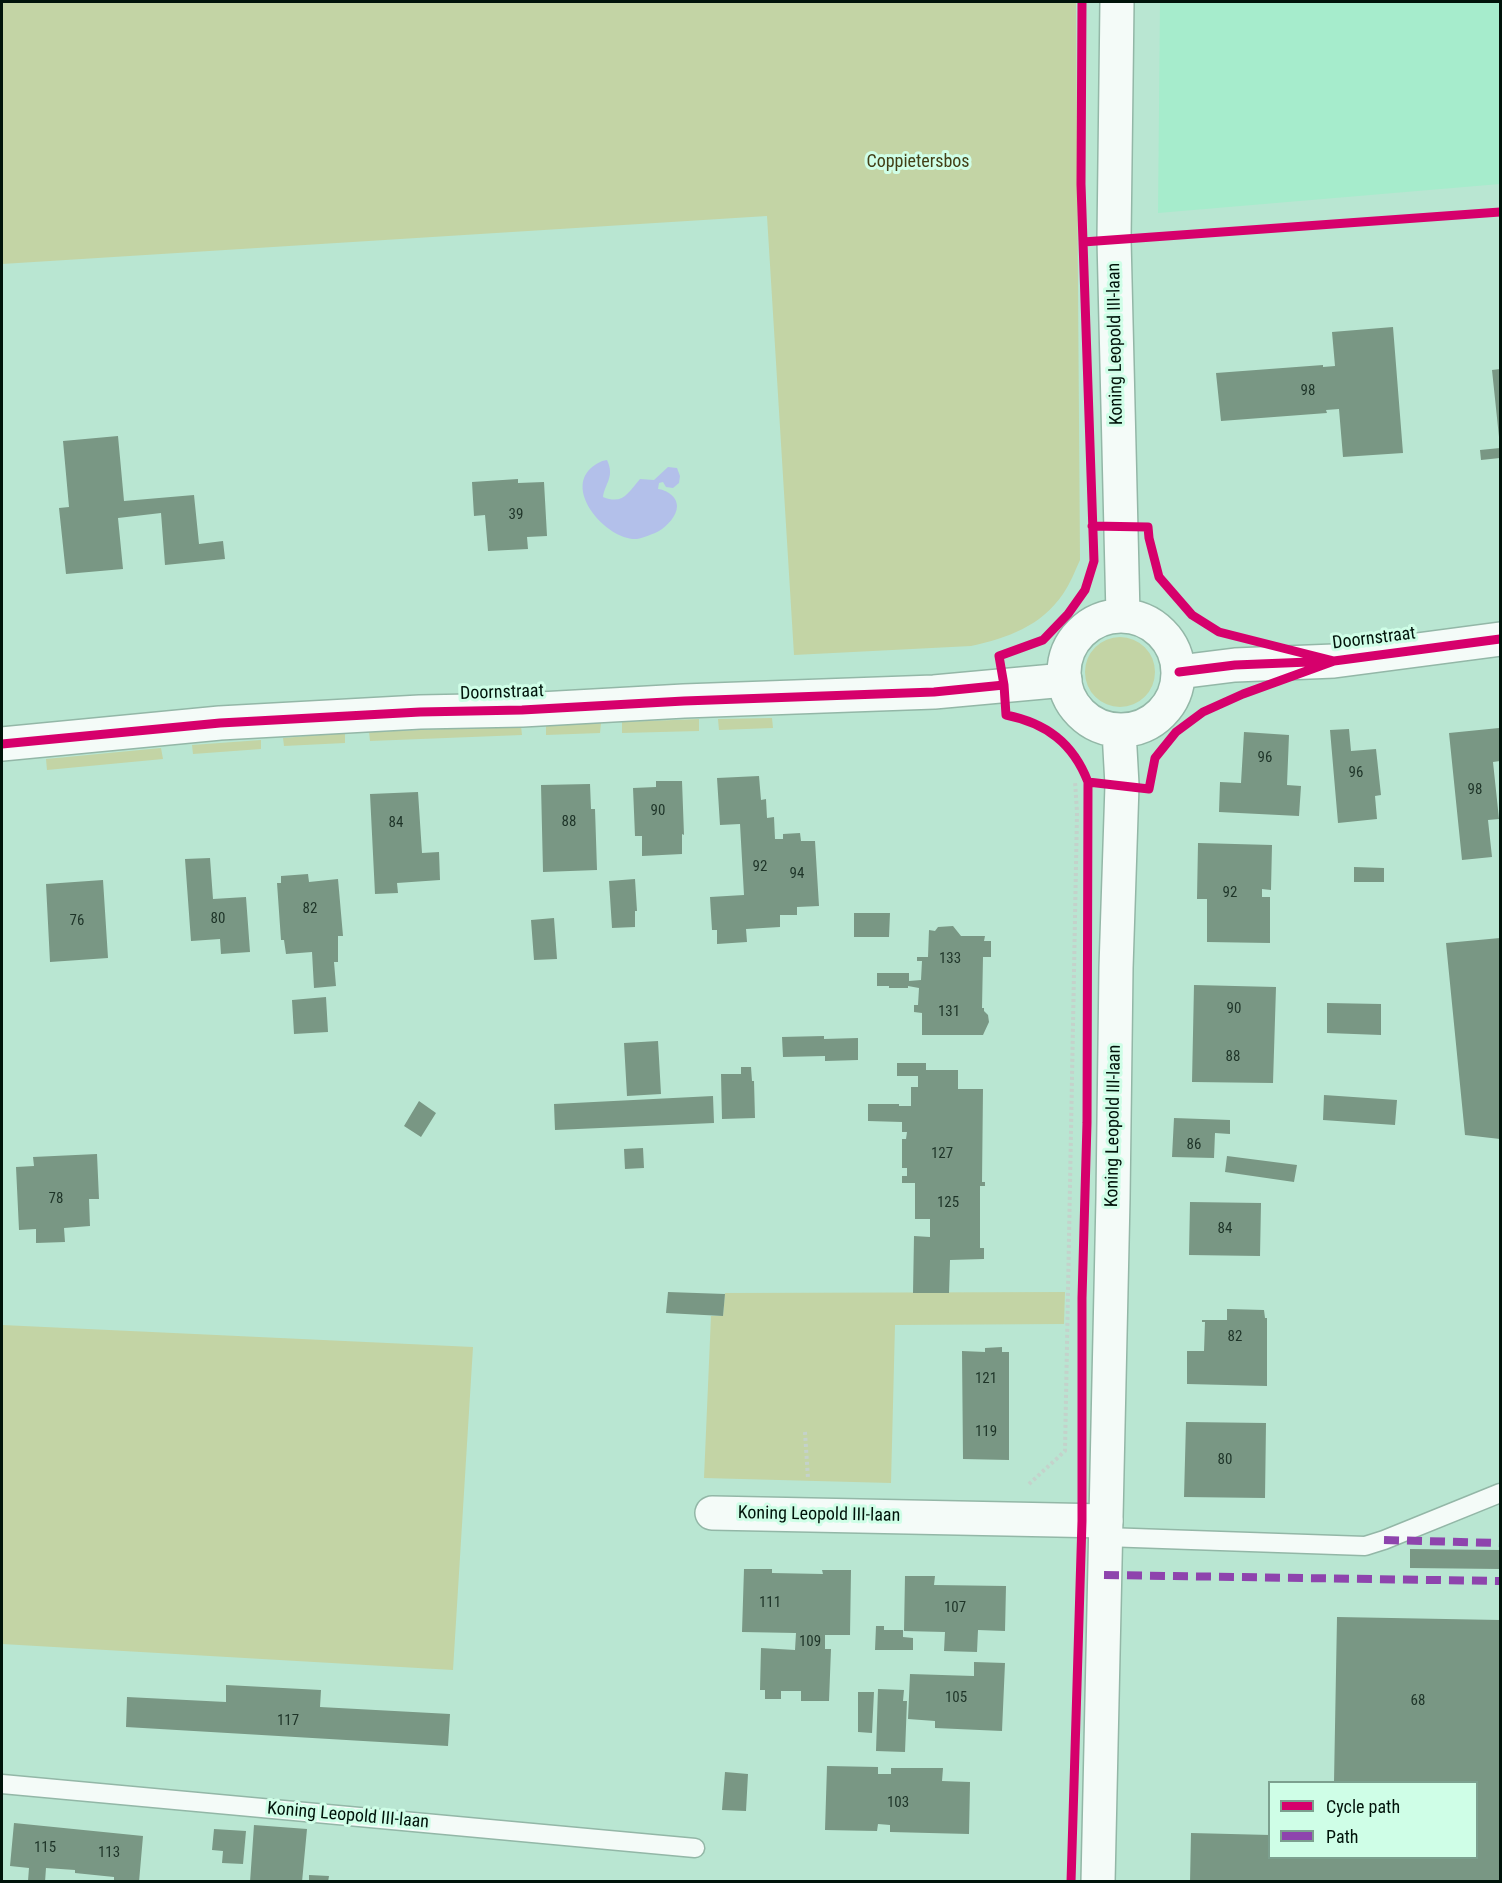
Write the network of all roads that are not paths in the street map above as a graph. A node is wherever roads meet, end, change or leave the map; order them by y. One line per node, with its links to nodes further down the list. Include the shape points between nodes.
1 (1117, 2): 2 (street, Koning Leopold III-laan, via 1114,239)
2 (1123, 615): 4 (street, via 1144,620 1161,633 1174,652); 5 (street, via 1099,620 1079,635 1067,656)
3 (1500, 639): 4 (street, Doornstraat, via 1334,661 1235,665)
4 (1179, 672): 6 (street, via 1173,697 1160,715 1141,727)
5 (1065, 680): 6 (street, via 1070,699 1082,715); 7 (street, Doornstraat, via 934,692 232,722)
6 (1119, 731): 10 (street, Koning Leopold III-laan, via 1122,785)
7 (2, 744)
8 (1500, 1492): 10 (lane, via 1365,1546)
9 (712, 1513): 10 (street, Koning Leopold III-laan, via 1026,1520)
10 (1106, 1529): 13 (street, Koning Leopold III-laan)
11 (2, 1784): 12 (lane, Koning Leopold III-laan)
12 (695, 1848)
13 (1098, 1881)

